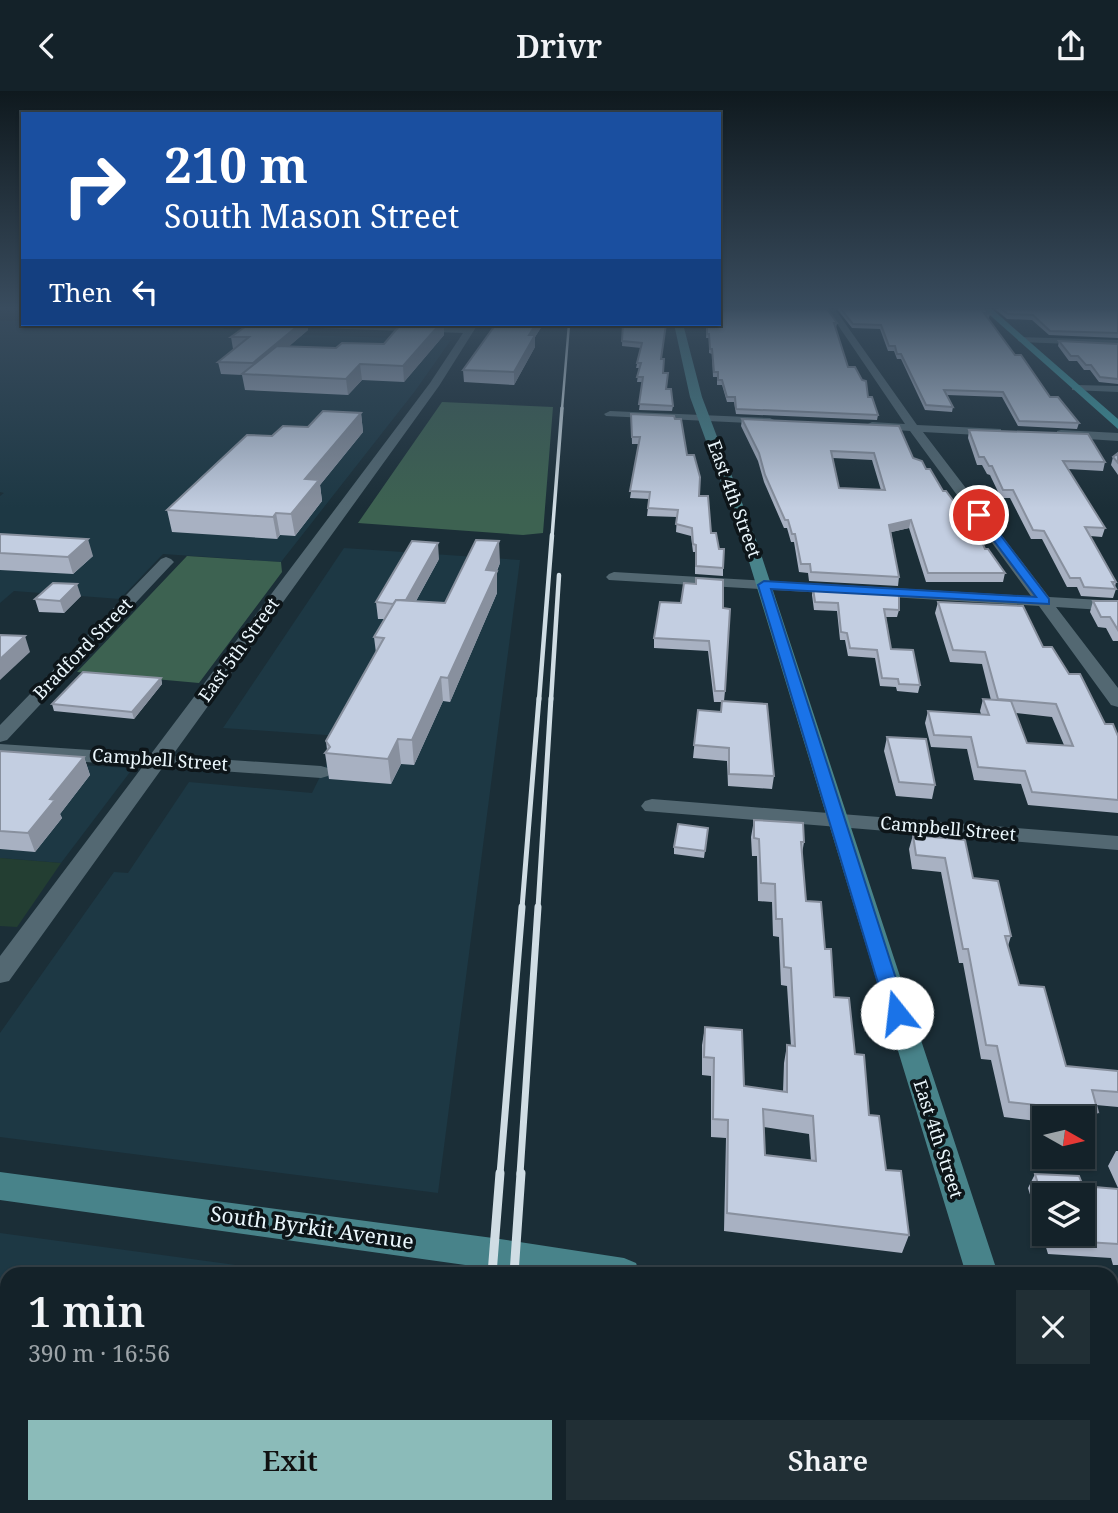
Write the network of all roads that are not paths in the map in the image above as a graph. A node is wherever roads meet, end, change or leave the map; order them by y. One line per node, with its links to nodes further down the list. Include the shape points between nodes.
1 (440, 375): 24 (street, East 5th Street)
2 (692, 375): 8 (street, East 4th Street)
3 (877, 375): 12 (street)
4 (1062, 375): 5 (main road)
5 (1076, 388): 6 (street); 11 (main road)
6 (1118, 389)
7 (610, 414): 8 (street)
8 (704, 418): 9 (street); 18 (street, East 4th Street)
9 (781, 422)
10 (860, 425): 12 (street)
11 (1118, 425)
12 (914, 428): 13 (street); 19 (street)
13 (1013, 432)
14 (1048, 434): 15 (street)
15 (1118, 437)
16 (166, 562): 22 (street, Bradford Street)
17 (614, 577): 18 (street)
18 (764, 585): 19 (street); 27 (street, East 4th Street)
19 (1045, 602): 20 (street); 21 (street)
20 (1118, 606)
21 (1118, 701)
22 (0, 736)
23 (0, 750): 24 (street, Campbell Street)
24 (158, 759): 25 (street, Campbell Street); 29 (street, East 5th Street)
25 (321, 772)
26 (652, 806): 27 (street, Campbell Street)
27 (838, 820): 28 (street, Campbell Street); 32 (street, East 4th Street)
28 (1118, 843)
29 (0, 974)
30 (0, 1186): 31 (street, South Byrkit Avenue)
31 (581, 1267)
32 (980, 1267)

